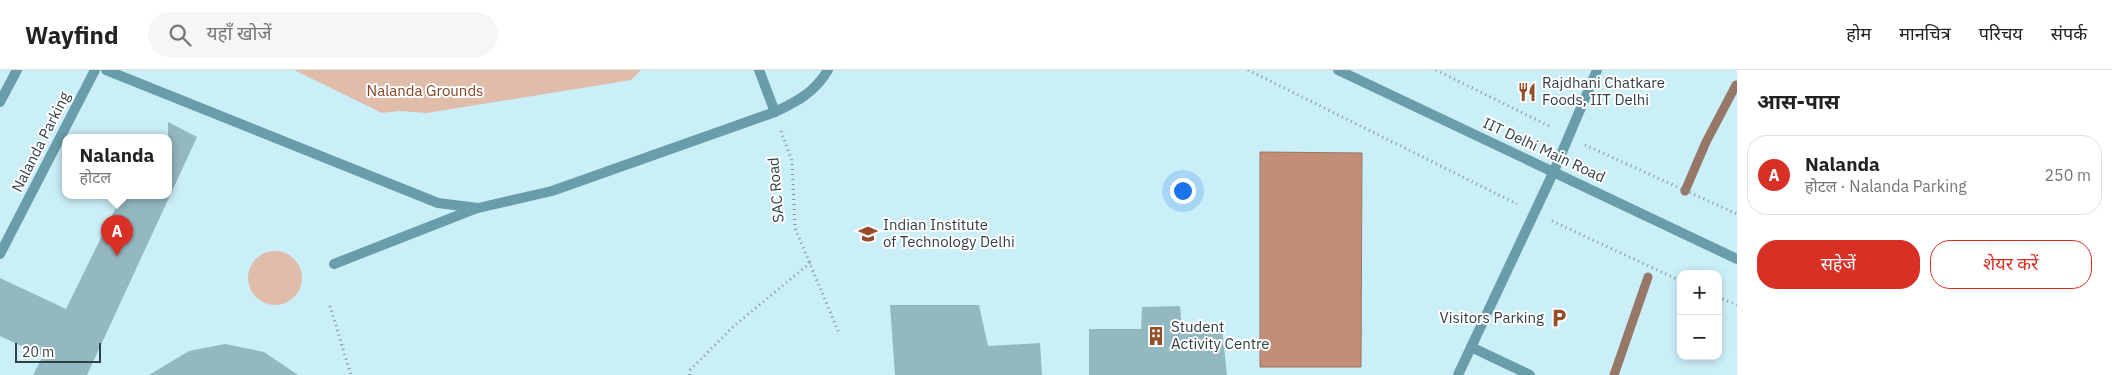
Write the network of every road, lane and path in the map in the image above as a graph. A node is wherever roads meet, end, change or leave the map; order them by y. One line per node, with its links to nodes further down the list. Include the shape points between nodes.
1 (17, 70): 9 (street)
2 (95, 70): 14 (street, Nalanda Parking)
3 (106, 70): 12 (street, via 438,203)
4 (760, 70): 10 (street)
5 (828, 70): 10 (street, via 819,85 801,100)
6 (1248, 70): 13 (path)
7 (1338, 70): 11 (street, IIT Delhi Main Road)
8 (1597, 70): 11 (street)
9 (0, 102)
10 (775, 112): 12 (street, via 552,191); 16 (path, SAC Road, via 792,161 795,228)
11 (1554, 172): 13 (street); 15 (street, IIT Delhi Main Road)
12 (478, 208): 17 (street)
13 (1535, 212): 18 (path); 23 (street)
14 (0, 254)
15 (1737, 258)
16 (810, 263): 22 (path, SAC Road); 25 (path, via 734,326 690,370)
17 (334, 264)
18 (1677, 278)
19 (1722, 299): 21 (path)
20 (330, 306): 24 (path)
21 (1737, 306)
22 (839, 332)
23 (1471, 347): 26 (street); 27 (street)
24 (352, 375)
25 (690, 375)
26 (1458, 375)
27 (1530, 375)

